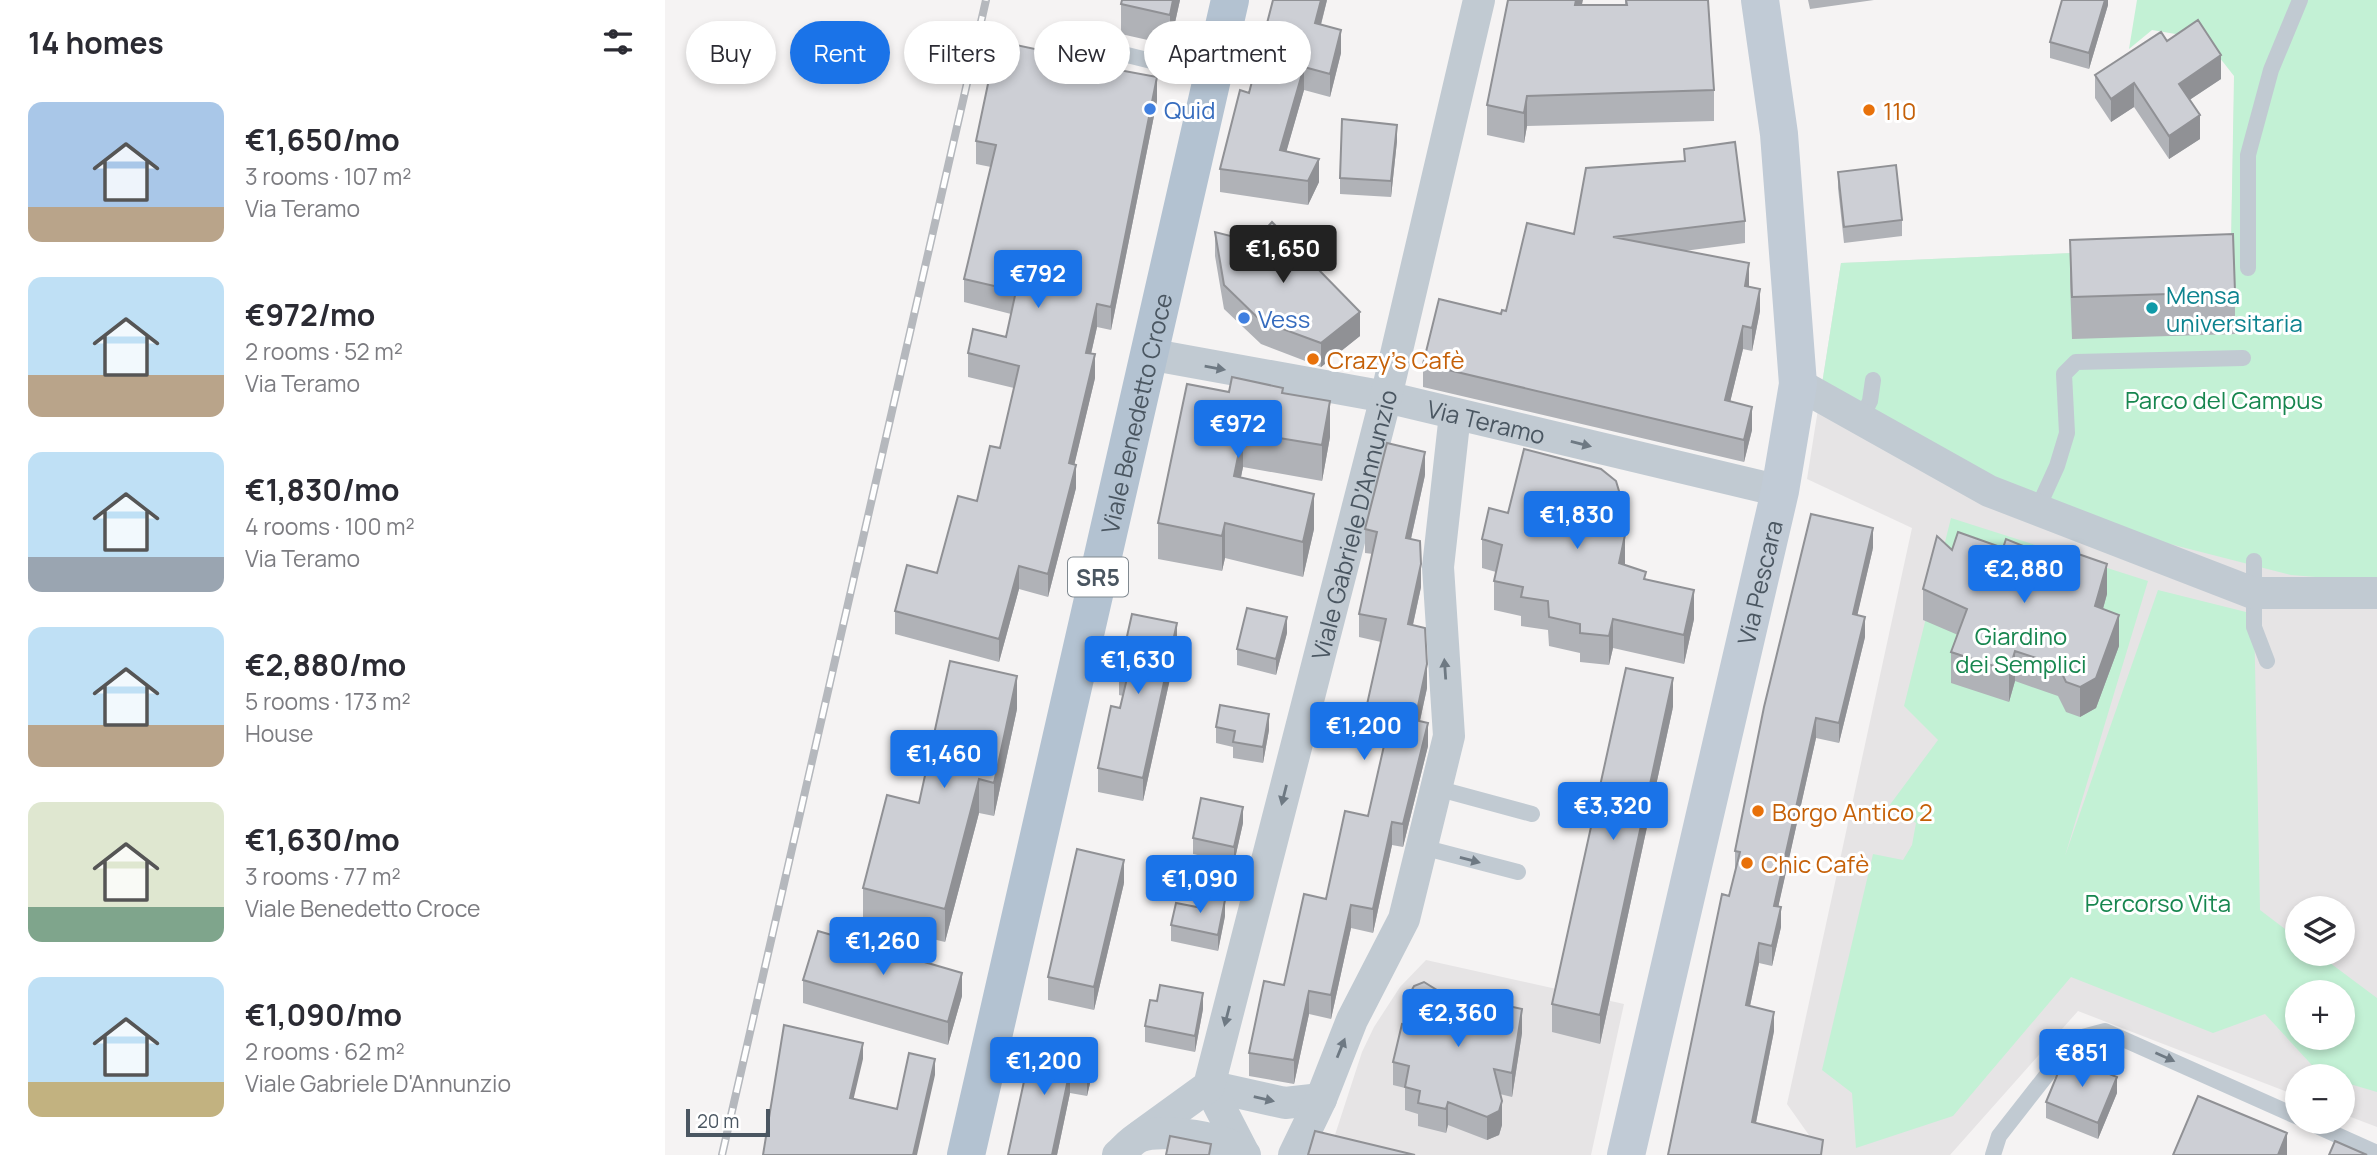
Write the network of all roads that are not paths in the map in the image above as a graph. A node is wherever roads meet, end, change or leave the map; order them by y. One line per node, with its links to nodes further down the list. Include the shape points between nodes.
1 (1230, 0): 5 (main road, Viale Benedetto Croce / SR5)
2 (1479, 0): 12 (street, Viale Gabriele D'Annunzio)
3 (1760, 0): 11 (street, Via Pescara, via 1779,134)
4 (2300, 0): 7 (lane, via 2271,70 2248,155)
5 (1225, 21)
6 (1210, 84): 8 (main road, Viale Benedetto Croce / SR5)
7 (2248, 268)
8 (1148, 354): 12 (street, Via Teramo, one-way to 12); 32 (main road, Viale Benedetto Croce / SR5)
9 (2243, 358): 16 (lane, via 2075,362 2064,374 2067,433)
10 (1873, 380): 14 (lane)
11 (1798, 383): 14 (street); 15 (street, Via Pescara)
12 (1386, 397): 13 (street, Via Teramo); 25 (street, Viale Gabriele D'Annunzio, one-way to 25)
13 (1455, 414): 15 (street, Via Teramo, one-way to 15); 21 (street, one-way to 13, via 1449,736 1438,567)
14 (1861, 419): 16 (street, via 1989,492)
15 (1780, 492): 34 (street, Via Pescara)
16 (2037, 510): 18 (street)
17 (2254, 561): 18 (lane)
18 (2253, 593): 19 (street); 20 (lane, via 2254,627)
19 (2377, 593)
20 (2267, 662)
21 (1436, 788): 22 (lane); 23 (street)
22 (1532, 814)
23 (1422, 847): 24 (lane, one-way to 24); 26 (street, one-way to 23, via 1352,1020 1404,919)
24 (1518, 872)
25 (1209, 1086): 26 (street, one-way to 26, via 1285,1103); 29 (street); 30 (street)
26 (1321, 1099): 33 (street)
27 (2285, 1111): 35 (lane, one-way to 27, via 1999,1136 2075,1038 2105,1031)
28 (2335, 1134): 31 (lane)
29 (1129, 1146): 30 (street, via 1198,1136)
30 (1244, 1153)
31 (2377, 1153)
32 (966, 1155)
33 (1294, 1155)
34 (1626, 1155)
35 (1993, 1155)

